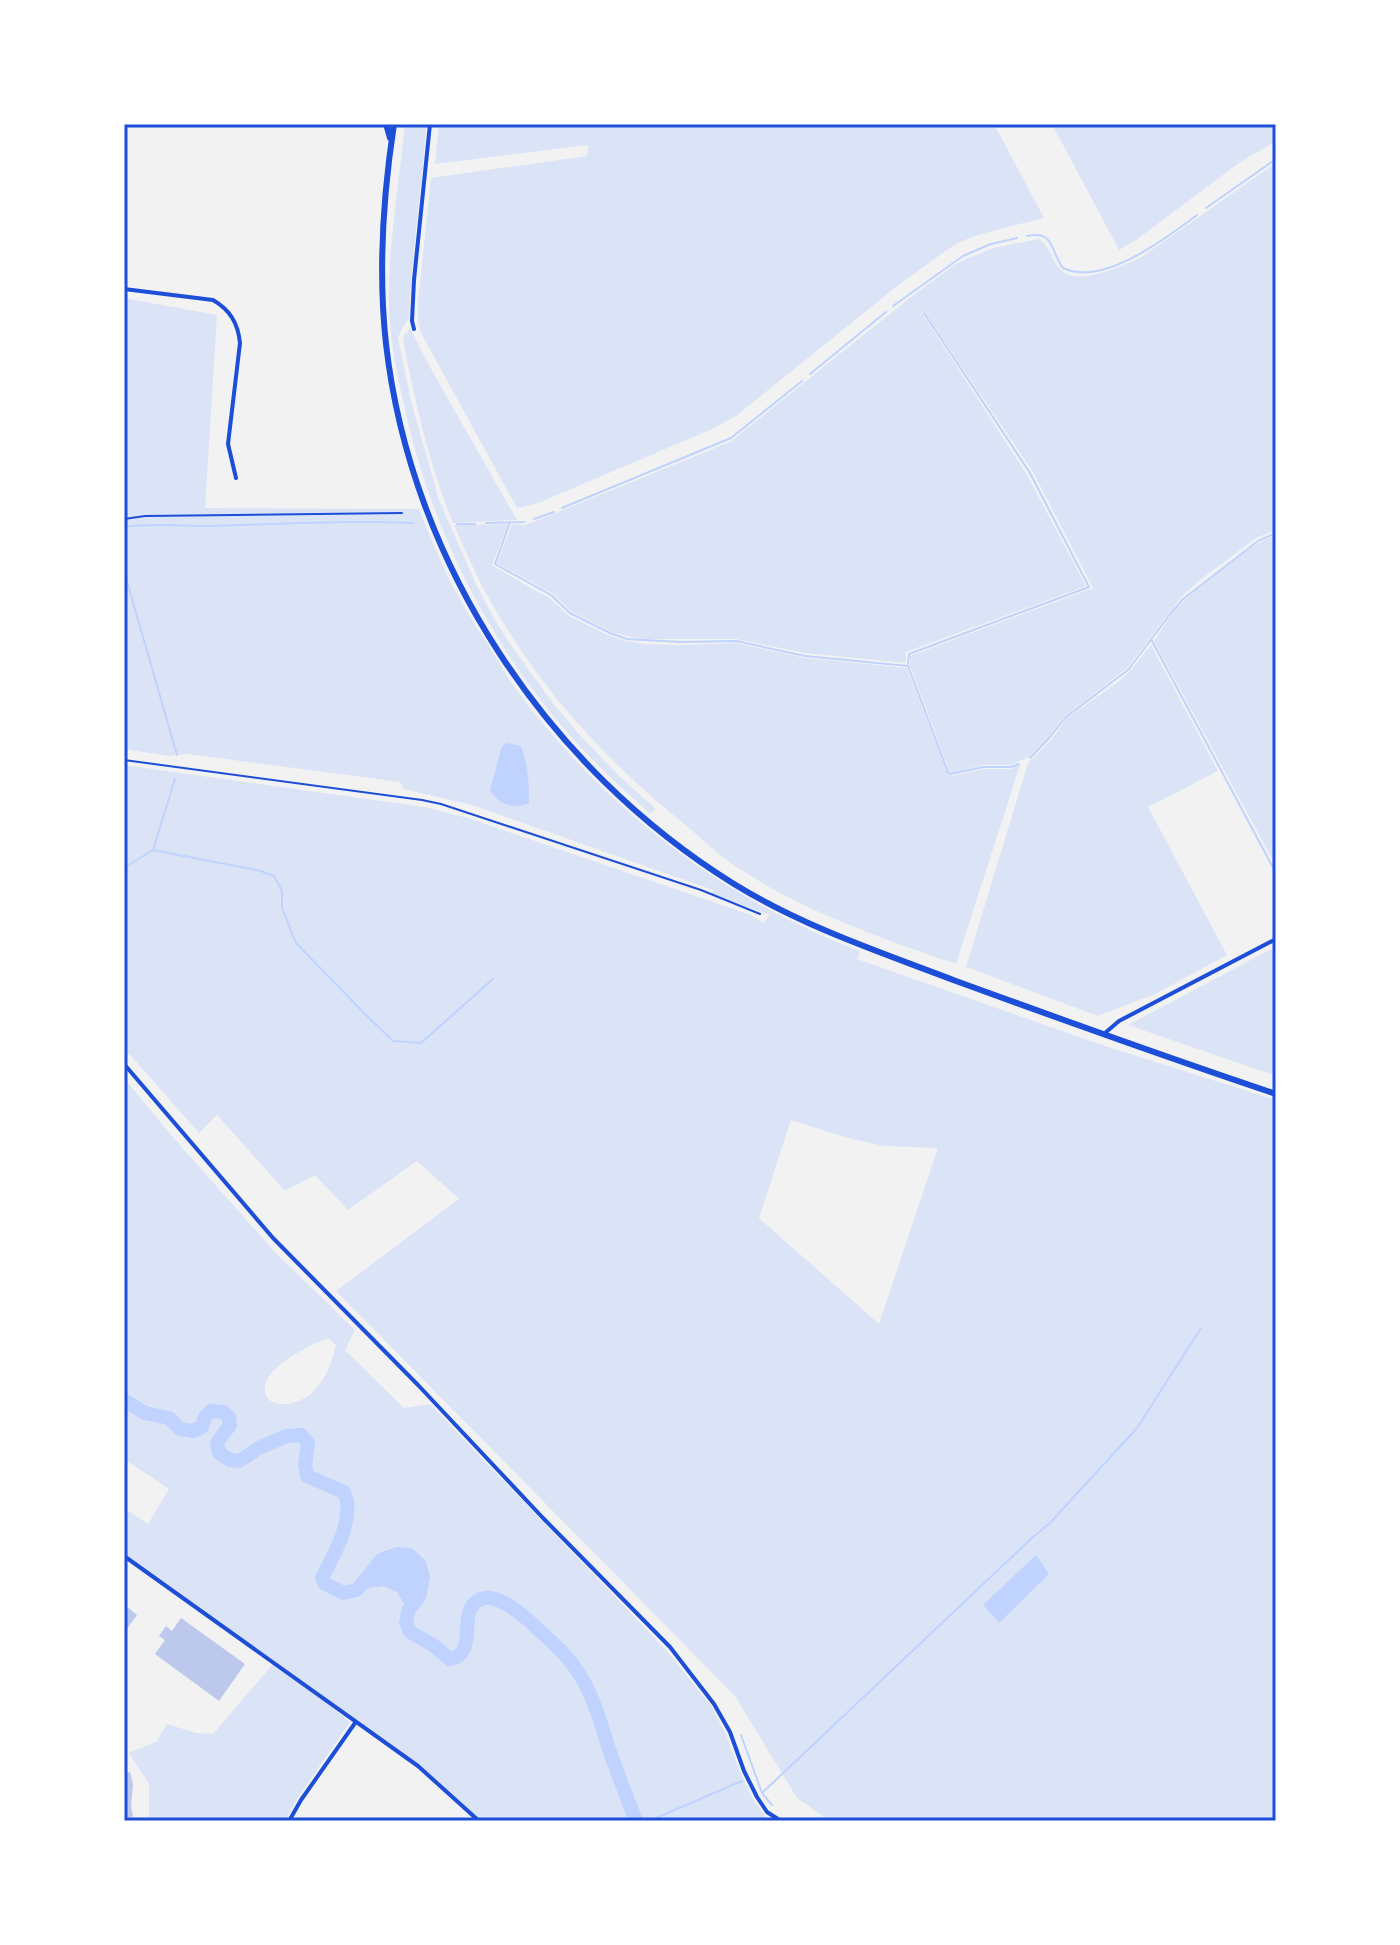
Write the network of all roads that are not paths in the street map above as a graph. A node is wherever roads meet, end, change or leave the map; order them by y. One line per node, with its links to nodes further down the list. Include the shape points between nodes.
1 (386, 124): 4 (main road)
2 (394, 124): 4 (main road)
3 (430, 124): 6 (street)
4 (391, 142): 9 (main road, via 383,300 405,440 463,592 545,716 625,800 694,858 736,885 858,945)
5 (124, 289): 7 (street, via 213,300 233,317 240,343 228,444)
6 (414, 329)
7 (236, 478)
8 (1276, 939): 9 (street, via 1119,1021)
9 (1103, 1035): 11 (main road)
10 (124, 1064): 16 (street, via 273,1238 670,1647 714,1704 757,1797)
11 (1276, 1094)
12 (124, 1556): 13 (street)
13 (355, 1723): 14 (street); 15 (street, via 418,1766)
14 (289, 1821)
15 (479, 1821)
16 (781, 1821)

